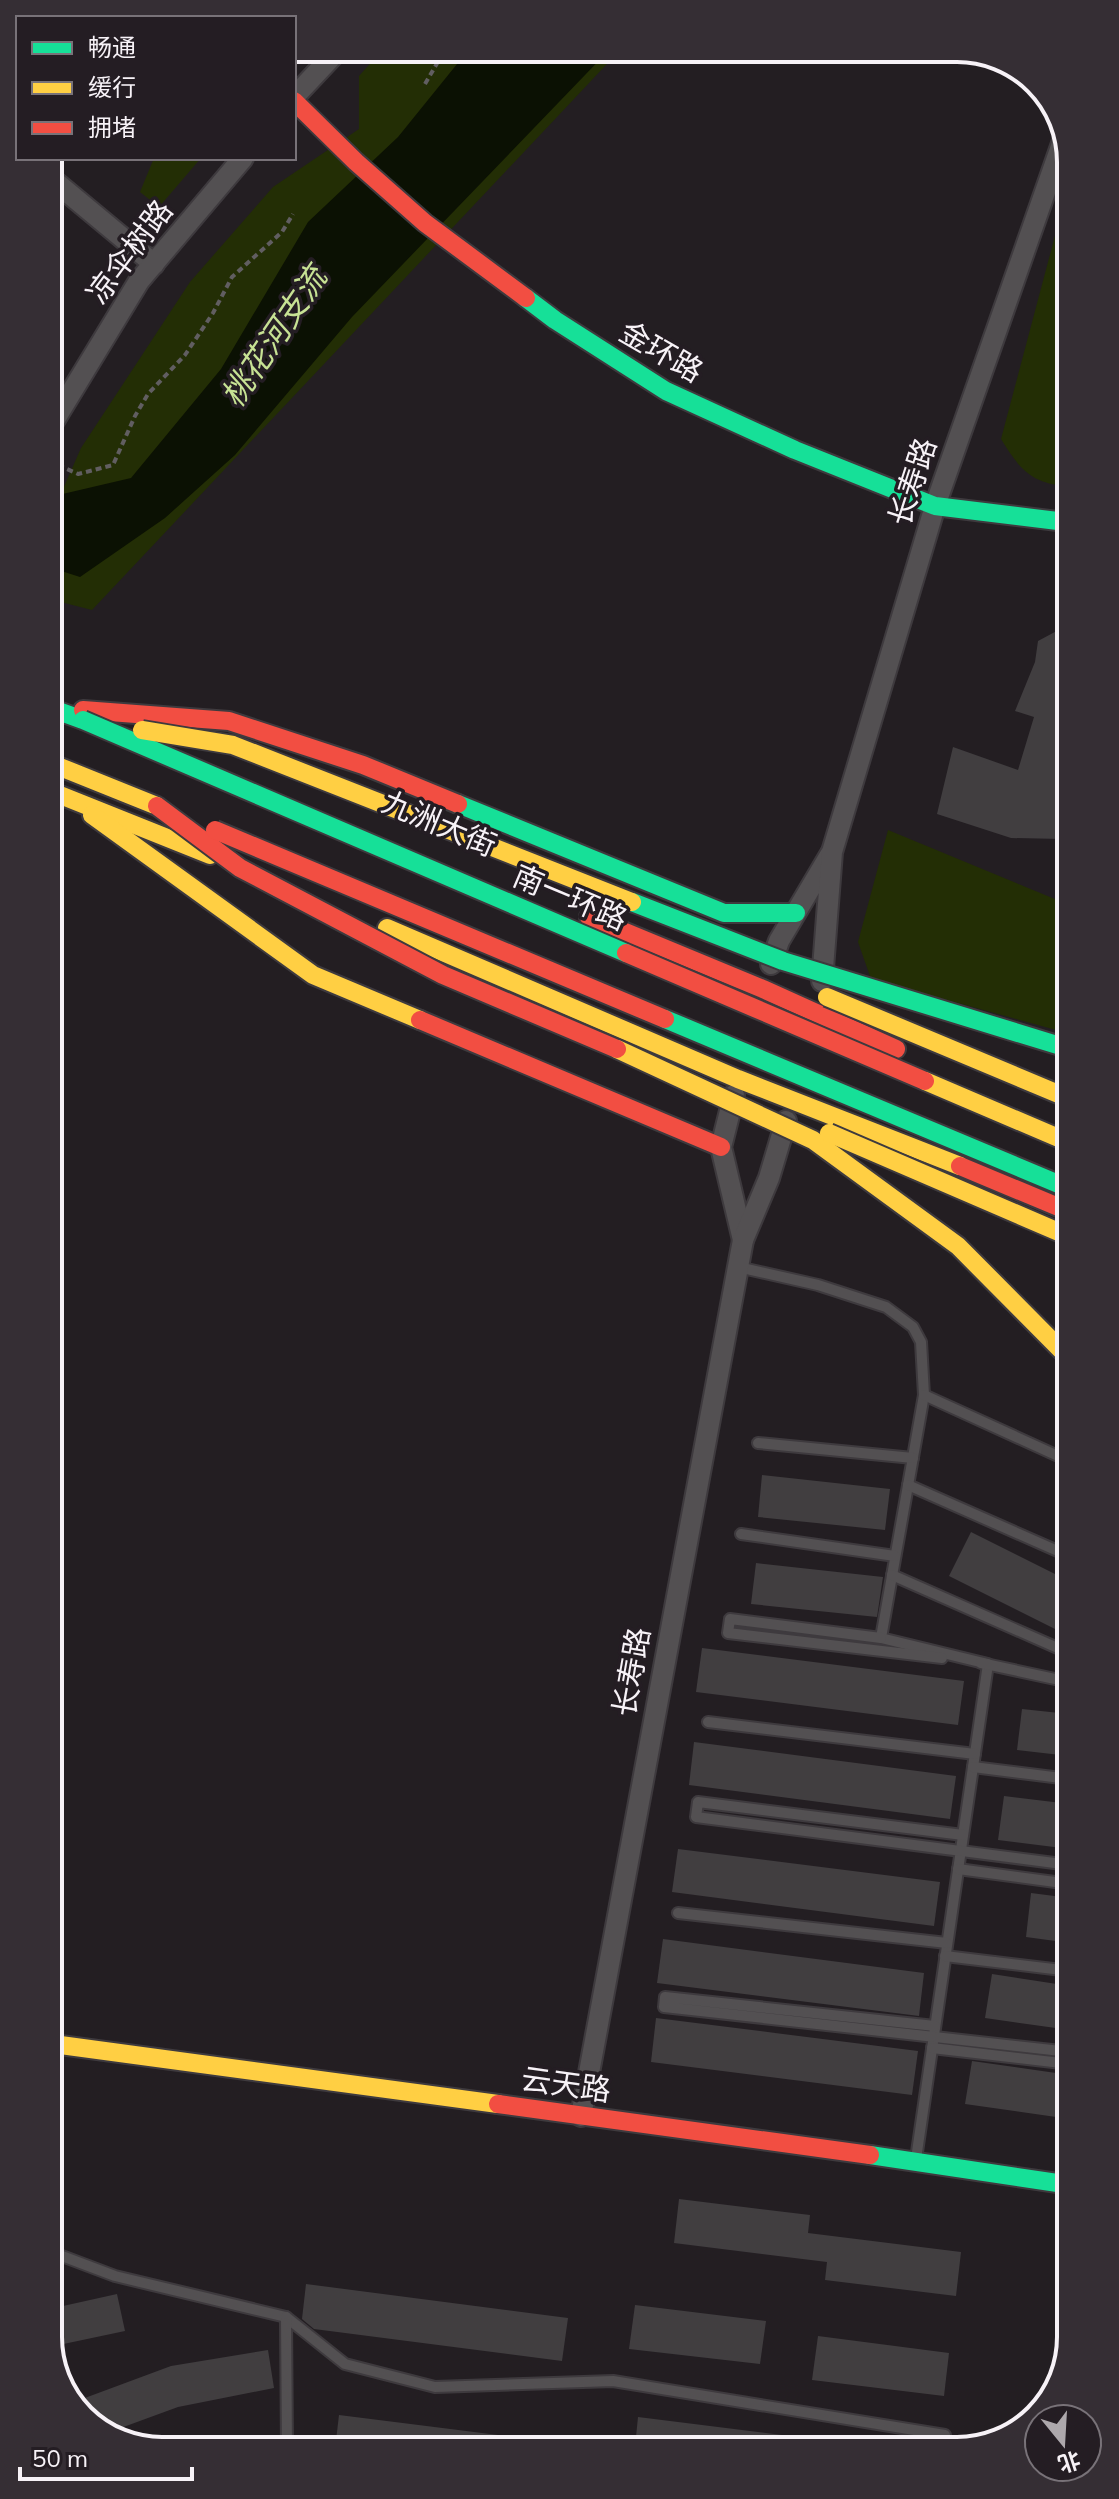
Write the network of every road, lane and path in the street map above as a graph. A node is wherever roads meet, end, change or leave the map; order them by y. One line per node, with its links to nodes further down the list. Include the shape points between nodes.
1 (327, 62): 4 (street)
2 (438, 62): 3 (path)
3 (425, 84)
4 (296, 97)
5 (296, 101): 13 (main road, 金环路, via 425,223 555,320 666,391)
6 (1057, 159): 13 (street, 长寿路)
7 (241, 160): 10 (street, 凉伞树路)
8 (62, 188): 10 (street)
9 (293, 214): 12 (path, via 282,232 232,277 185,355 148,394 113,465 78,474)
10 (154, 264): 11 (street, 凉伞树路)
11 (62, 408)
12 (62, 467)
13 (935, 506): 14 (main road, 金环路); 23 (street, 长寿路)
14 (1057, 521)
15 (62, 704): 17 (main road, 九洲大街)
16 (62, 711): 17 (main road, 南一环路)
17 (83, 715): 19 (main road, 九洲大街); 27 (main road, via 229,721 363,765 724,913); 30 (main road, bridge, via 233,745 783,961); 35 (main road, 南一环路, bridge)
18 (62, 768): 22 (main road)
19 (235, 769): 24 (main road, 九洲大街); 32 (main road, bridge, via 402,818)
20 (62, 795): 21 (main road)
21 (69, 798): 26 (main road); 36 (main road, via 313,975)
22 (157, 806): 37 (main road, bridge); 42 (main road, bridge, via 240,868 443,975 813,1140 958,1246)
23 (832, 852): 27 (street, 长寿路); 29 (street, 长寿路, via 822,984)
24 (543, 898)
25 (573, 910): 28 (main road)
26 (347, 911): 31 (main road); 39 (main road, bridge, via 452,969)
27 (796, 913): 28 (street, 长寿路, via 779,941)
28 (763, 989): 29 (main road); 31 (street, 长寿路)
29 (815, 1012): 33 (street, 长寿路); 34 (main road)
30 (1057, 1045)
31 (738, 1079): 33 (main road); 36 (street, 长寿路)
32 (1057, 1093)
33 (790, 1099): 38 (main road); 40 (street, 长寿路, via 769,1178)
34 (1057, 1118)
35 (1057, 1137)
36 (721, 1147): 40 (street, 长寿路)
37 (1057, 1183)
38 (1057, 1207)
39 (1057, 1231)
40 (743, 1240): 41 (street, 长寿路)
41 (738, 1267): 43 (lane, via 886,1307 913,1327 921,1342); 73 (street, 长寿路)
42 (1057, 1346)
43 (924, 1395): 45 (lane); 46 (lane)
44 (758, 1443): 46 (lane)
45 (1057, 1456)
46 (913, 1458): 47 (lane)
47 (908, 1485): 49 (lane); 50 (lane)
48 (741, 1534): 50 (lane)
49 (1057, 1551)
50 (895, 1556): 51 (lane)
51 (892, 1575): 52 (lane); 53 (lane)
52 (881, 1638): 54 (lane); 54 (lane, via 730,1619 728,1633)
53 (1057, 1648)
54 (988, 1664): 55 (lane); 57 (lane)
55 (1057, 1679)
56 (708, 1722): 57 (lane)
57 (975, 1754): 58 (lane)
58 (973, 1767): 59 (lane); 60 (lane)
59 (1057, 1778)
60 (963, 1835): 61 (lane); 61 (lane, via 698,1802 696,1817)
61 (961, 1850): 62 (lane); 63 (lane)
62 (1057, 1863)
63 (958, 1869): 64 (lane); 66 (lane)
64 (1057, 1882)
65 (678, 1913): 66 (lane)
66 (947, 1943): 67 (lane)
67 (945, 1956): 68 (lane); 69 (lane)
68 (1057, 1969)
69 (934, 2036): 69 (lane, via 665,1997 664,2007); 71 (lane); 72 (lane); 74 (lane)
70 (62, 2045): 73 (main road, 云天路)
71 (1057, 2050)
72 (1057, 2061)
73 (581, 2116): 74 (main road, 云天路)
74 (916, 2161): 75 (main road, 云天路)
75 (1057, 2183)
76 (62, 2256): 77 (lane, via 115,2276)
77 (286, 2317): 78 (lane, via 345,2364 435,2387 613,2381); 79 (lane)
78 (945, 2435)
79 (287, 2437)

